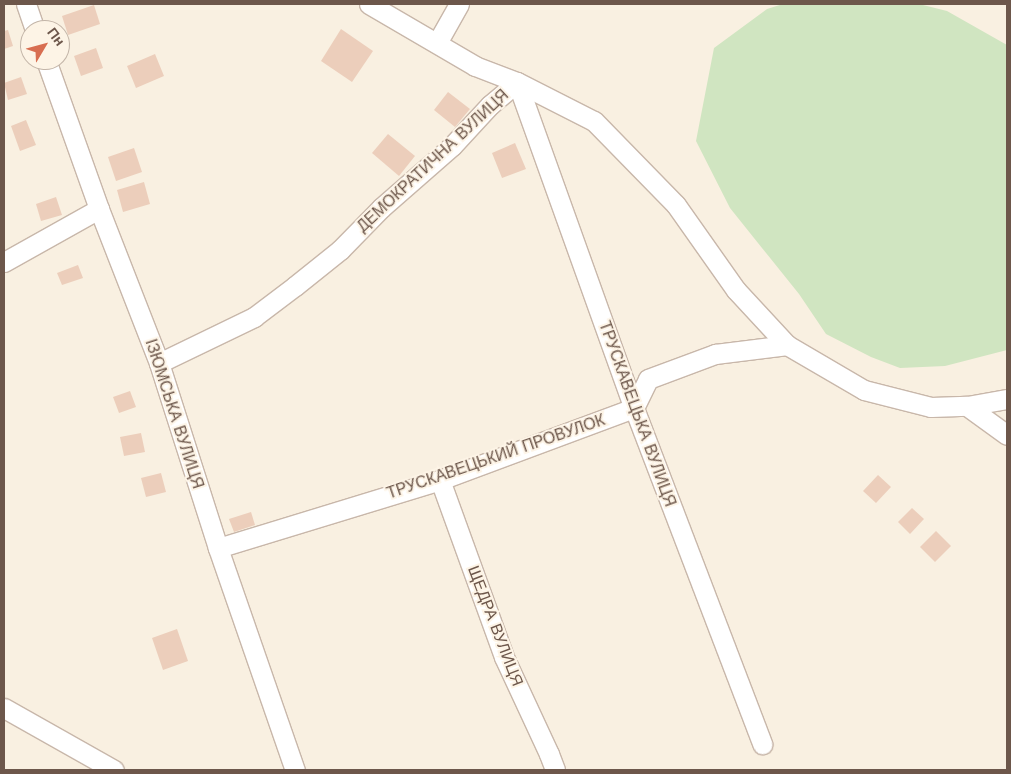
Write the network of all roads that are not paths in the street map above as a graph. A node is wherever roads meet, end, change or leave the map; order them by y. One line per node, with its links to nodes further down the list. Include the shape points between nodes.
1 (26, 4): 4 (street)
2 (369, 4): 5 (street)
3 (459, 4): 5 (street)
4 (32, 20)
5 (437, 43): 7 (street, via 475,66)
6 (50, 70): 8 (street, ІЗЮМСЬКА ВУЛИЦЯ)
7 (518, 82): 10 (street, ДЕМОКРАТИЧНА ВУЛИЦЯ, via 594,121 615,140 676,205 736,290); 11 (street, ДЕМОКРАТИЧНА ВУЛИЦЯ, via 340,250 295,286 254,317); 14 (street, ТРУСКАВЕЦЬКА ВУЛИЦЯ)
8 (99, 209): 9 (street); 11 (street, ІЗЮМСЬКА ВУЛИЦЯ)
9 (4, 262)
10 (787, 345): 13 (street, ДЕМОКРАТИЧНА ВУЛИЦЯ, via 864,390 931,407); 14 (street, via 715,354 648,379)
11 (159, 363): 17 (street, ІЗЮМСЬКА ВУЛИЦЯ)
12 (1007, 398): 13 (street, ДЕМОКРАТИЧНА ВУЛИЦЯ)
13 (967, 406): 15 (street)
14 (634, 408): 16 (street, ТРУСКАВЕЦЬКИЙ ПРОВУЛОК); 19 (street, ТРУСКАВЕЦЬКА ВУЛИЦЯ)
15 (1007, 435)
16 (440, 480): 17 (street, ТРУСКАВЕЦЬКИЙ ПРОВУЛОК); 22 (street, ЩЕДРА ВУЛИЦЯ, via 504,657)
17 (218, 548): 21 (street, ІЗЮМСЬКА ВУЛИЦЯ)
18 (4, 708): 20 (street)
19 (762, 744)
20 (114, 770)
21 (295, 770)
22 (554, 770)

